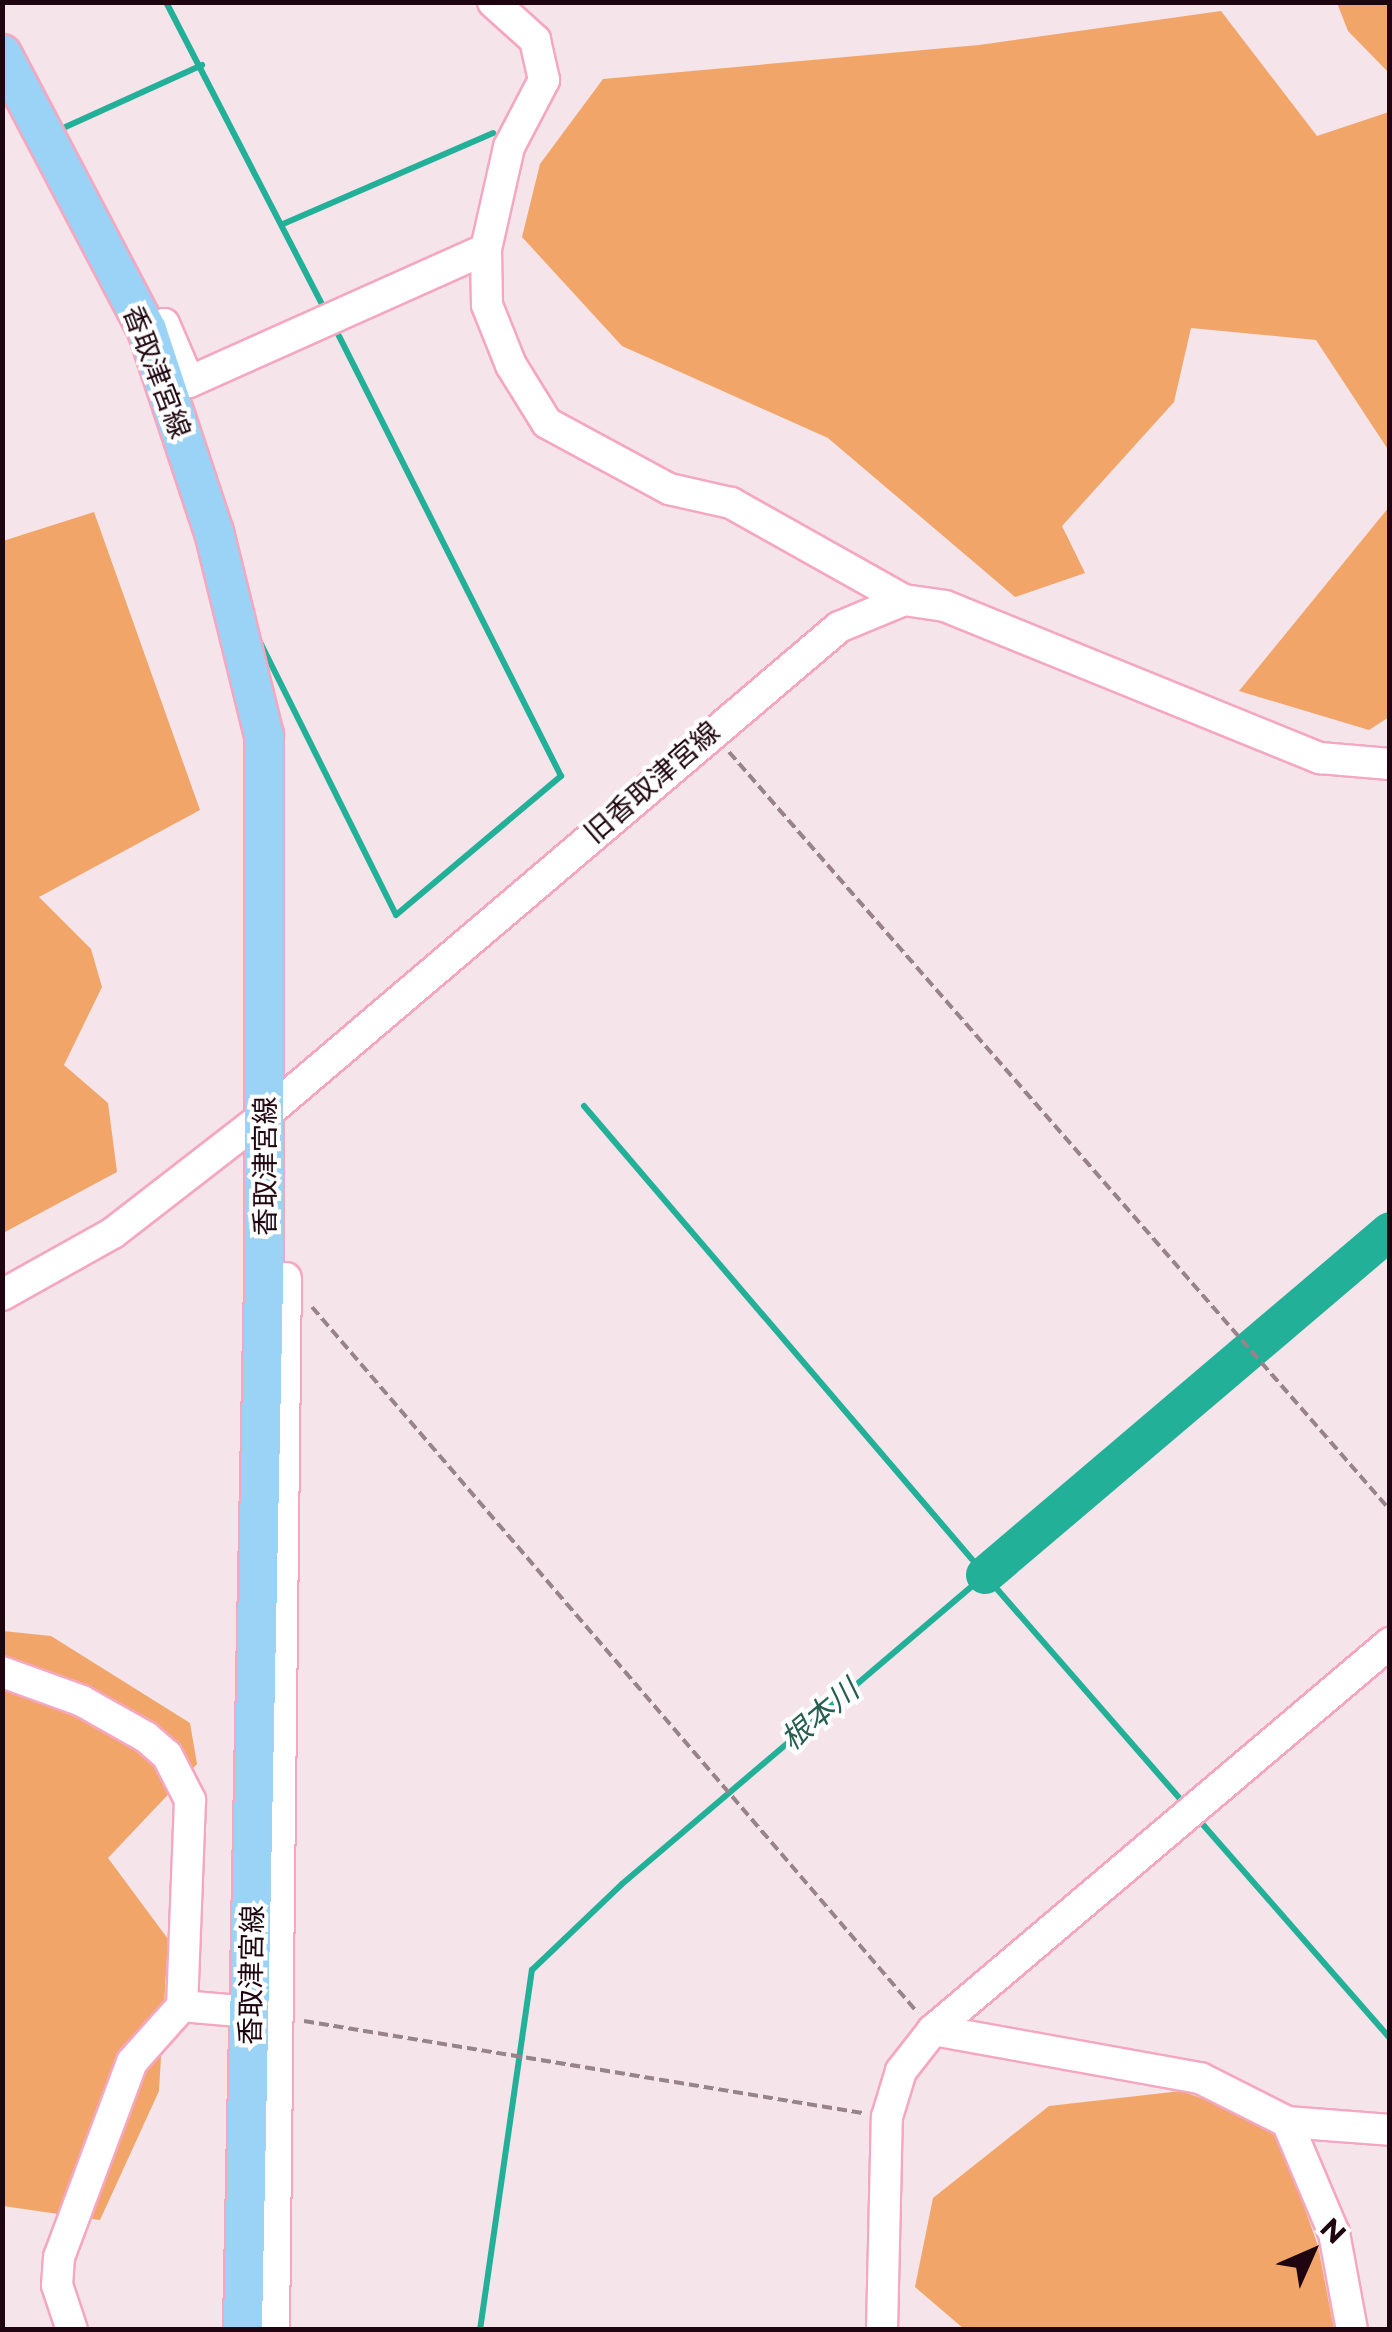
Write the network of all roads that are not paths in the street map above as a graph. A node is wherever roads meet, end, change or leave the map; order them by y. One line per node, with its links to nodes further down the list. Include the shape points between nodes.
1 (493, 2): 3 (street, via 535,40 544,80 509,147)
2 (2, 54): 4 (main road, 香取津宮線)
3 (486, 250): 4 (street, via 189,382 164,324); 5 (street, via 487,304 511,365 547,424 669,489 731,503)
4 (147, 330): 7 (main road, 香取津宮線, via 214,532 264,735)
5 (904, 600): 6 (street, via 945,606 1320,758); 7 (street, 旧香取津宮線, via 840,627)
6 (1390, 764)
7 (265, 1115): 9 (street, 旧香取津宮線, via 114,1233); 13 (main road, 香取津宮線)
8 (286, 1278): 13 (street)
9 (2, 1295)
10 (1390, 1643): 14 (street)
11 (2, 1672): 12 (street, via 82,1701 167,1755 190,1800)
12 (182, 2006): 13 (street); 17 (street, via 132,2062 59,2257 57,2285)
13 (262, 2014): 18 (main road, 香取津宮線); 19 (street)
14 (934, 2030): 15 (street, via 1200,2078); 20 (street, via 900,2071 886,2118)
15 (1288, 2122): 16 (street); 21 (street, via 1334,2233)
16 (1390, 2130)
17 (72, 2330)
18 (243, 2330)
19 (274, 2330)
20 (882, 2330)
21 (1352, 2330)

